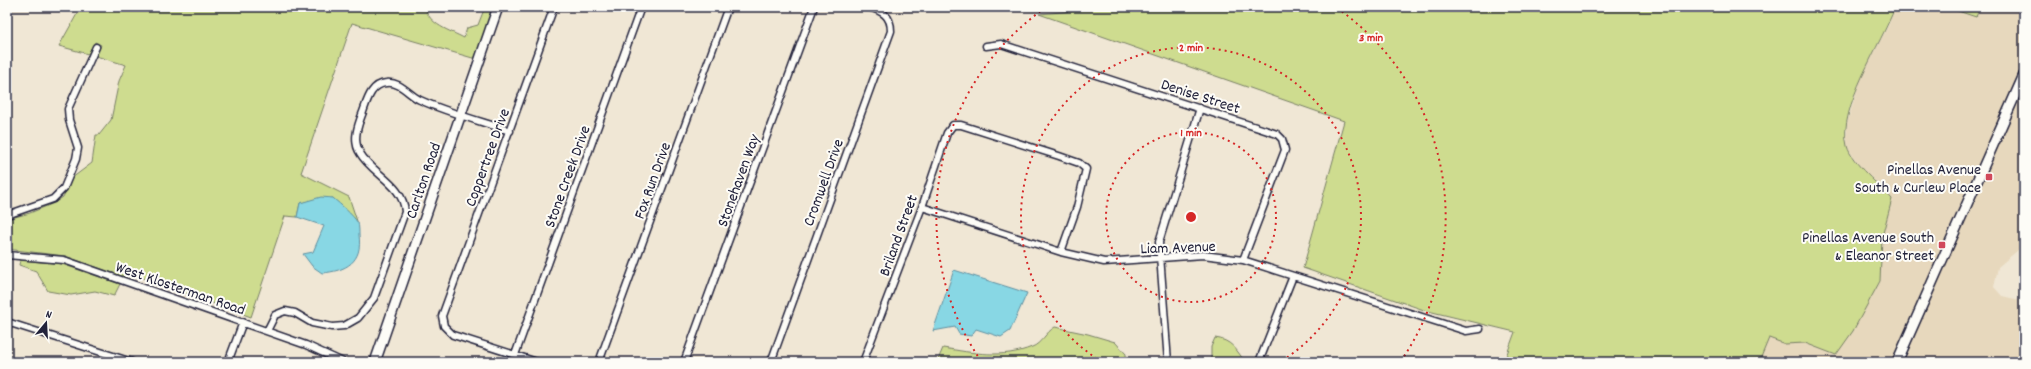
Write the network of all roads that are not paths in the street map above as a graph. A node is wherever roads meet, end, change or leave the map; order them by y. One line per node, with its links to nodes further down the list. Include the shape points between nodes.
1 (498, 7): 11 (street, Carlton Road)
2 (554, 7): 12 (street, Coppertree Drive)
3 (641, 7): 24 (street, Stone Creek Drive)
4 (728, 7): 30 (street, Fox Run Drive)
5 (814, 7): 31 (street, Stonehaven Way)
6 (868, 7): 32 (street, Cromwell Drive, via 883,12 890,22 891,31)
7 (986, 46): 10 (street, Denise Street, via 1001,44)
8 (96, 47): 14 (street, via 69,106 68,117 78,148 64,188 53,199)
9 (2024, 75): 36 (street)
10 (1200, 108): 17 (street, via 1160,235); 18 (street, Denise Street, via 1274,132 1280,136 1285,146)
11 (461, 114): 12 (street); 23 (street, via 421,101 393,83 385,83 372,90 357,127 357,146 361,155 400,194 405,212 374,298 361,316 344,326 318,324 285,311 275,315); 28 (street, Carlton Road)
12 (510, 131): 24 (street, Coppertree Drive, via 442,316 449,333)
13 (922, 207): 15 (street, Liam Avenue); 15 (street, Briland Street, via 947,133 953,125 961,125 1059,156 1086,169 1077,207); 33 (street, Briland Street)
14 (7, 215)
15 (1061, 252): 17 (street, Liam Avenue, via 1104,262)
16 (7, 255): 21 (street, West Klosterman Road, via 64,260)
17 (1159, 259): 18 (street, Liam Avenue, via 1203,255); 34 (street)
18 (1244, 260): 19 (street, Liam Avenue)
19 (1293, 276): 22 (street, Liam Avenue, via 1466,331); 35 (street)
20 (7, 322): 25 (street)
21 (243, 322): 23 (street, West Klosterman Road); 26 (street)
22 (1480, 330)
23 (268, 331): 27 (street, West Klosterman Road, via 306,344)
24 (515, 355): 29 (street)
25 (132, 362)
26 (228, 362)
27 (343, 362)
28 (375, 362)
29 (537, 362)
30 (599, 362)
31 (684, 362)
32 (771, 362)
33 (863, 362)
34 (1168, 362)
35 (1259, 362)
36 (1897, 362)

